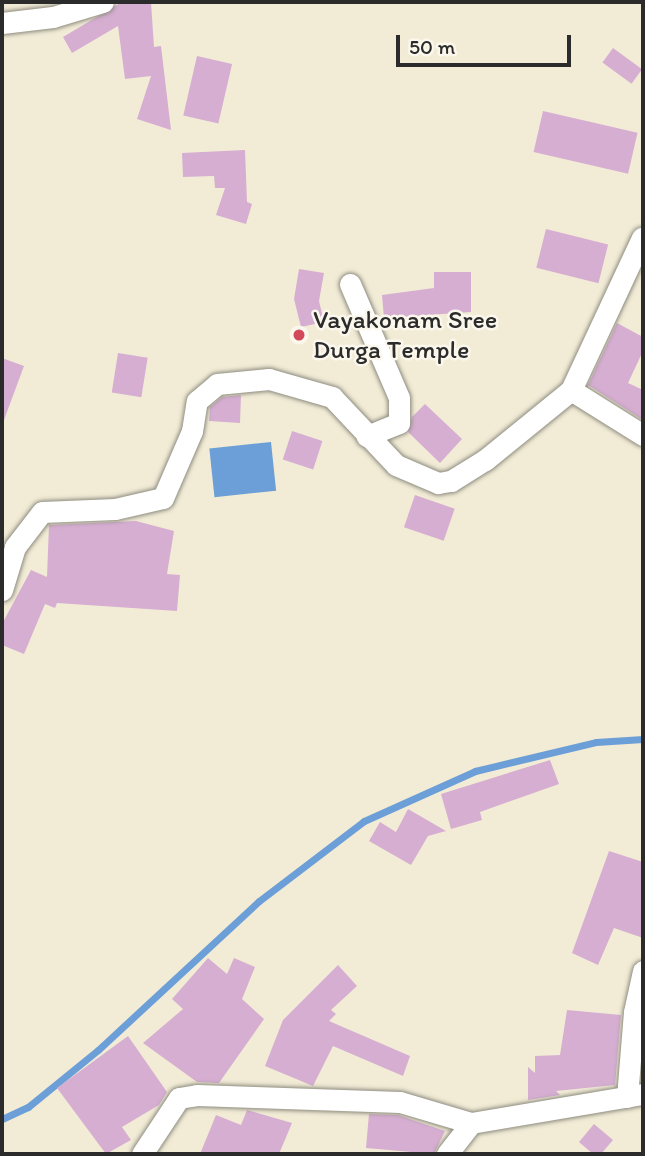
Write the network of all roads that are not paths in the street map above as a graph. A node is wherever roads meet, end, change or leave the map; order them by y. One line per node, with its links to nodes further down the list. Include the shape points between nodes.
1 (103, 2): 2 (street, via 53,17)
2 (2, 23)
3 (642, 238): 5 (street)
4 (350, 284): 7 (street, via 399,398 400,423)
5 (571, 390): 6 (street); 7 (street, via 452,481 424,480 396,466)
6 (643, 435)
7 (367, 436): 8 (street, via 341,402 323,393 269,379 217,384 197,401 192,431 163,498 115,509 42,512 15,547)
8 (2, 590)
9 (643, 971): 10 (street, via 634,1012)
10 (635, 1095): 11 (street)
11 (471, 1124): 12 (street, via 400,1102 197,1095 179,1098); 13 (street)
12 (142, 1154)
13 (447, 1154)

